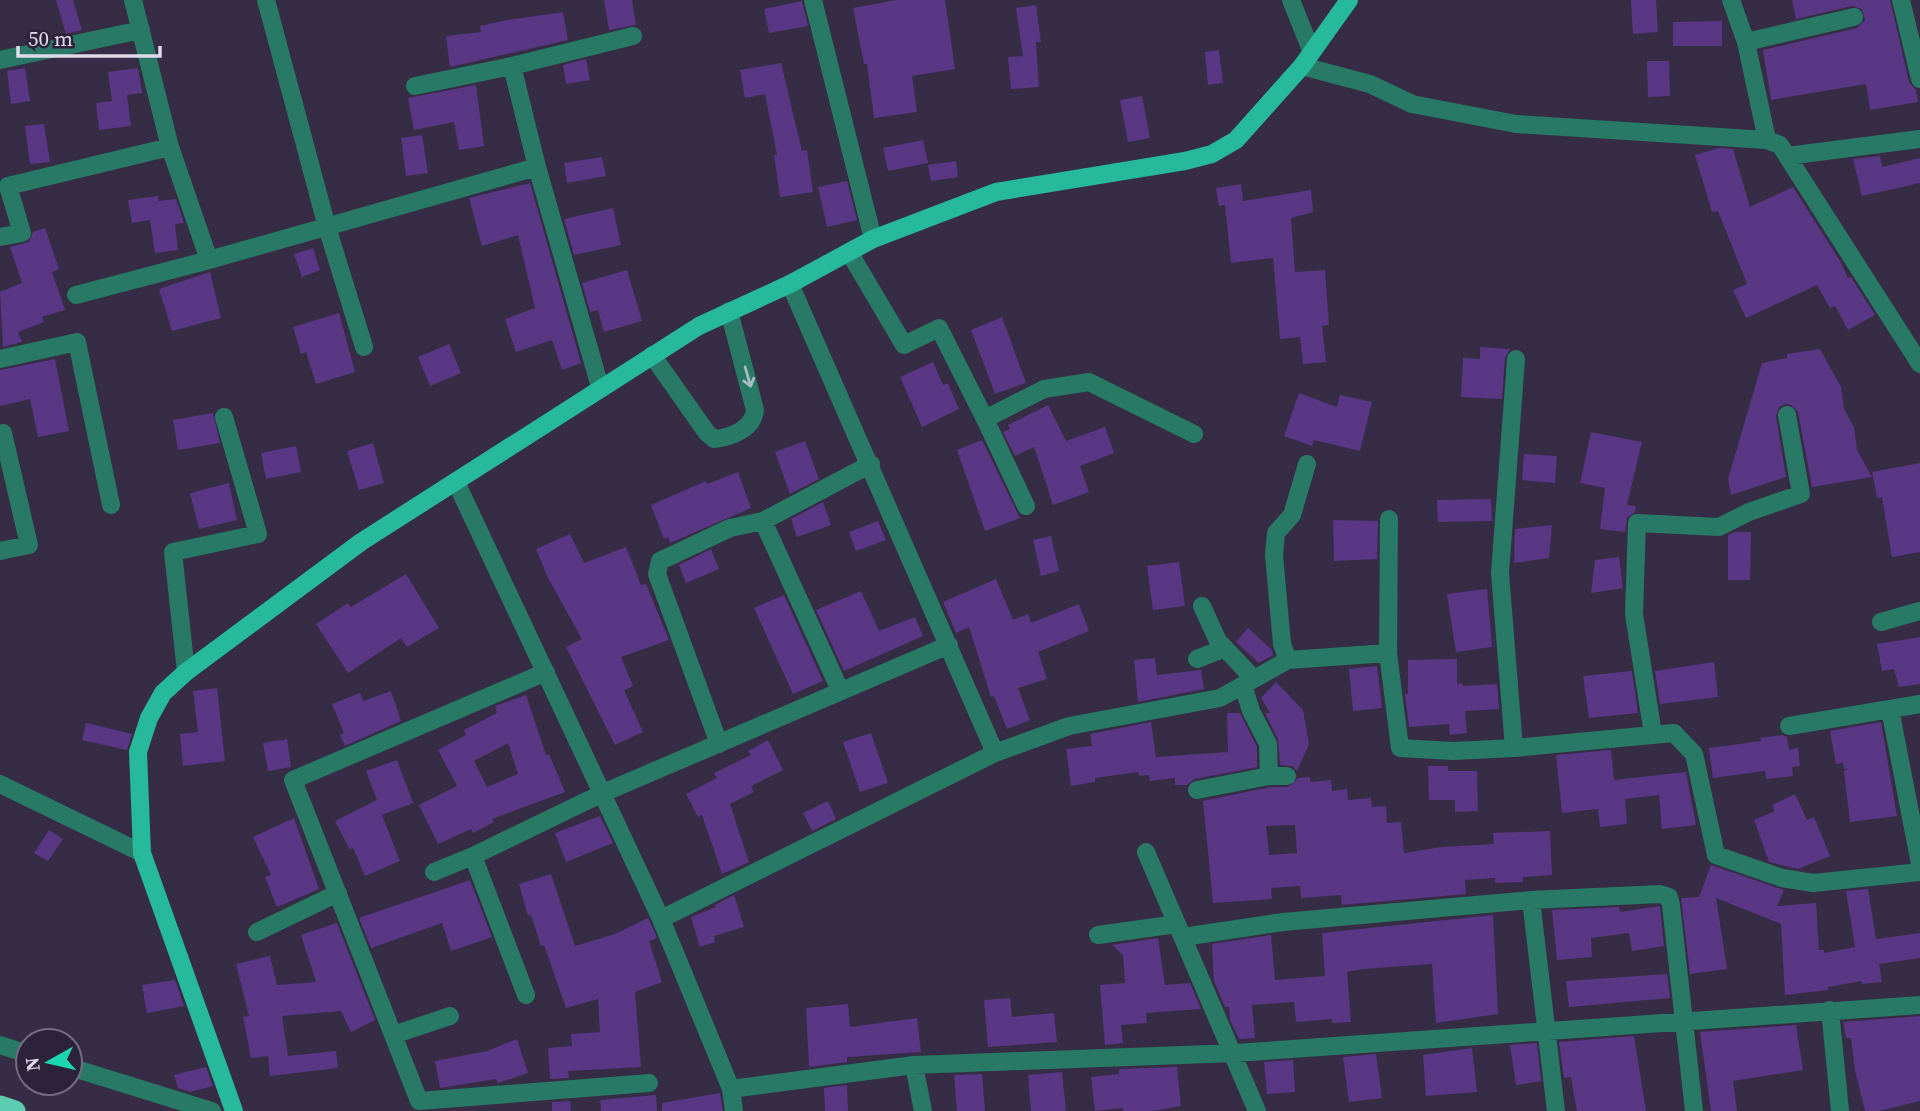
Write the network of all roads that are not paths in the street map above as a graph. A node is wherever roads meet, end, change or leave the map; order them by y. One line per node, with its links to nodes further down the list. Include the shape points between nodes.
1 (133, 0): 9 (street)
2 (266, 0): 22 (street)
3 (813, 0): 24 (street)
4 (1291, 0): 12 (street)
5 (1349, 0): 12 (main road)
6 (1731, 0): 11 (street)
7 (1901, 0): 15 (street)
8 (1854, 17): 11 (street)
9 (141, 30): 13 (street); 19 (street)
10 (633, 36): 14 (street)
11 (1745, 42): 18 (street)
12 (1307, 58): 18 (street, via 1412,104 1516,124); 24 (main road, via 1236,140 1212,154 996,192)
13 (0, 60)
14 (512, 66): 16 (street); 21 (street)
15 (1920, 79)
16 (415, 86)
17 (1920, 139): 20 (street)
18 (1767, 140): 20 (street, via 1780,145)
19 (170, 146): 23 (street, via 8,186 22,233); 26 (street)
20 (1787, 156): 34 (street)
21 (537, 167): 22 (street); 35 (street)
22 (327, 227): 26 (street); 30 (street)
23 (0, 237)
24 (873, 239): 25 (main road)
25 (849, 252): 27 (main road); 38 (street, via 904,345 939,328)
26 (209, 260): 28 (street)
27 (790, 284): 29 (main road); 41 (street)
28 (76, 295)
29 (729, 311): 31 (main road); 31 (street, one-way to 31, via 755,410 747,427 714,439)
30 (364, 347)
31 (652, 355): 35 (main road)
32 (0, 359): 44 (street, via 77,342)
33 (1516, 359): 66 (street, via 1500,573)
34 (1920, 364)
35 (600, 387): 43 (main road)
36 (1787, 415): 64 (street, via 1801,494 1719,527 1637,523 1634,614)
37 (224, 417): 57 (street, via 258,534 173,552)
38 (985, 419): 40 (street, via 1044,389 1089,382); 45 (street)
39 (3, 433): 48 (street, via 29,545)
40 (1194, 434)
41 (871, 464): 47 (street); 52 (street)
42 (1307, 464): 56 (street, via 1292,515 1276,533 1282,643)
43 (456, 482): 57 (main road, via 361,542); 58 (street)
44 (111, 505)
45 (1026, 506)
46 (1389, 519): 54 (street)
47 (763, 521): 60 (street); 65 (street, via 730,528 660,561 657,568)
48 (0, 551)
49 (1202, 606): 53 (street)
50 (1920, 611): 51 (street)
51 (1881, 622)
52 (949, 645): 60 (street); 67 (street)
53 (1225, 648): 55 (street); 59 (street)
54 (1388, 653): 56 (street); 66 (street, via 1400,748)
55 (1197, 659)
56 (1288, 660): 59 (street)
57 (186, 672): 72 (main road, via 163,693 138,752)
58 (546, 672): 70 (street); 77 (street, via 293,780)
59 (1248, 682): 67 (street, via 1220,698 1069,726); 69 (street, via 1251,711 1278,776)
60 (840, 690): 65 (street)
61 (1920, 704): 62 (street)
62 (1890, 709): 63 (street); 74 (street)
63 (1789, 726)
64 (1653, 734): 66 (street); 76 (street, via 1674,733 1694,754 1716,855 1782,878 1813,883)
65 (719, 744): 70 (street)
66 (1514, 748)
67 (995, 753): 79 (street)
68 (0, 784): 72 (street)
69 (1197, 790)
70 (603, 793): 73 (street); 79 (street)
71 (1146, 852): 80 (street)
72 (142, 853): 98 (main road)
73 (473, 856): 75 (street); 83 (street)
74 (1920, 864)
75 (434, 872)
76 (1920, 873)
77 (338, 893): 81 (street); 89 (street)
78 (1531, 900): 80 (street); 87 (street, via 1668,897); 88 (street)
79 (661, 919): 94 (street)
80 (1180, 931): 82 (street); 90 (street)
81 (257, 932)
82 (1098, 935)
83 (526, 995)
84 (1920, 1005): 85 (street)
85 (1830, 1010): 87 (street); 104 (street)
86 (450, 1016): 89 (street)
87 (1684, 1020): 88 (street); 103 (street)
88 (1547, 1031): 90 (street); 102 (street)
89 (393, 1035): 93 (street, via 418,1101)
90 (1234, 1053): 91 (street); 101 (street)
91 (914, 1065): 94 (street); 100 (street)
92 (84, 1071): 96 (street)
93 (649, 1083)
94 (731, 1088): 99 (street)
95 (0, 1106): 97 (highway)
96 (204, 1108)
97 (15, 1111)
98 (234, 1111)
99 (734, 1111)
100 (923, 1111)
101 (1257, 1111)
102 (1556, 1111)
103 (1694, 1111)
104 (1840, 1111)

